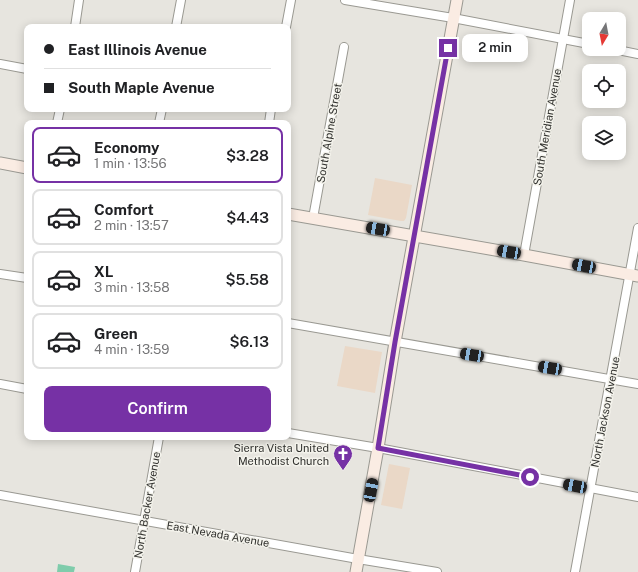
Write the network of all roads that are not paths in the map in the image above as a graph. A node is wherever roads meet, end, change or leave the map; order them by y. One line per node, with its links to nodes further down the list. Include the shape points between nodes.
1 (79, 0): 8 (street)
2 (180, 0): 9 (street)
3 (291, 0): 10 (street)
4 (345, 0): 7 (street)
5 (457, 0): 7 (main road)
6 (570, 0): 11 (street, South Meridian Avenue)
7 (453, 18): 11 (street); 23 (main road)
8 (75, 24)
9 (176, 24)
10 (287, 24)
11 (563, 40): 12 (street); 24 (street, South Meridian Avenue)
12 (582, 43)
13 (344, 47): 21 (street, South Alpine Street)
14 (626, 52): 15 (street)
15 (638, 54)
16 (0, 64): 17 (street)
17 (24, 68)
18 (0, 163): 19 (main road)
19 (24, 167)
20 (291, 214): 21 (main road)
21 (314, 218): 23 (main road)
22 (638, 228): 26 (street, North Jackson Avenue)
23 (415, 236): 24 (main road); 29 (main road)
24 (524, 255): 26 (main road)
25 (0, 274): 27 (street)
26 (634, 276): 30 (street, North Jackson Avenue)
27 (24, 278)
28 (291, 324): 29 (street)
29 (395, 342): 30 (street); 36 (main road)
30 (611, 379): 32 (street); 37 (street, North Jackson Avenue)
31 (0, 384): 33 (street)
32 (638, 384)
33 (24, 388)
34 (291, 434): 36 (street)
35 (159, 440): 40 (street, North Backer Avenue)
36 (378, 448): 37 (street); 41 (main road)
37 (590, 489): 39 (street); 45 (street, North Jackson Avenue)
38 (0, 495): 40 (street, East Nevada Avenue)
39 (638, 497)
40 (144, 520): 41 (street, East Nevada Avenue); 42 (street, North Backer Avenue)
41 (358, 559): 43 (main road); 44 (street, East Nevada Avenue)
42 (135, 572)
43 (356, 572)
44 (437, 572)
45 (575, 572)

